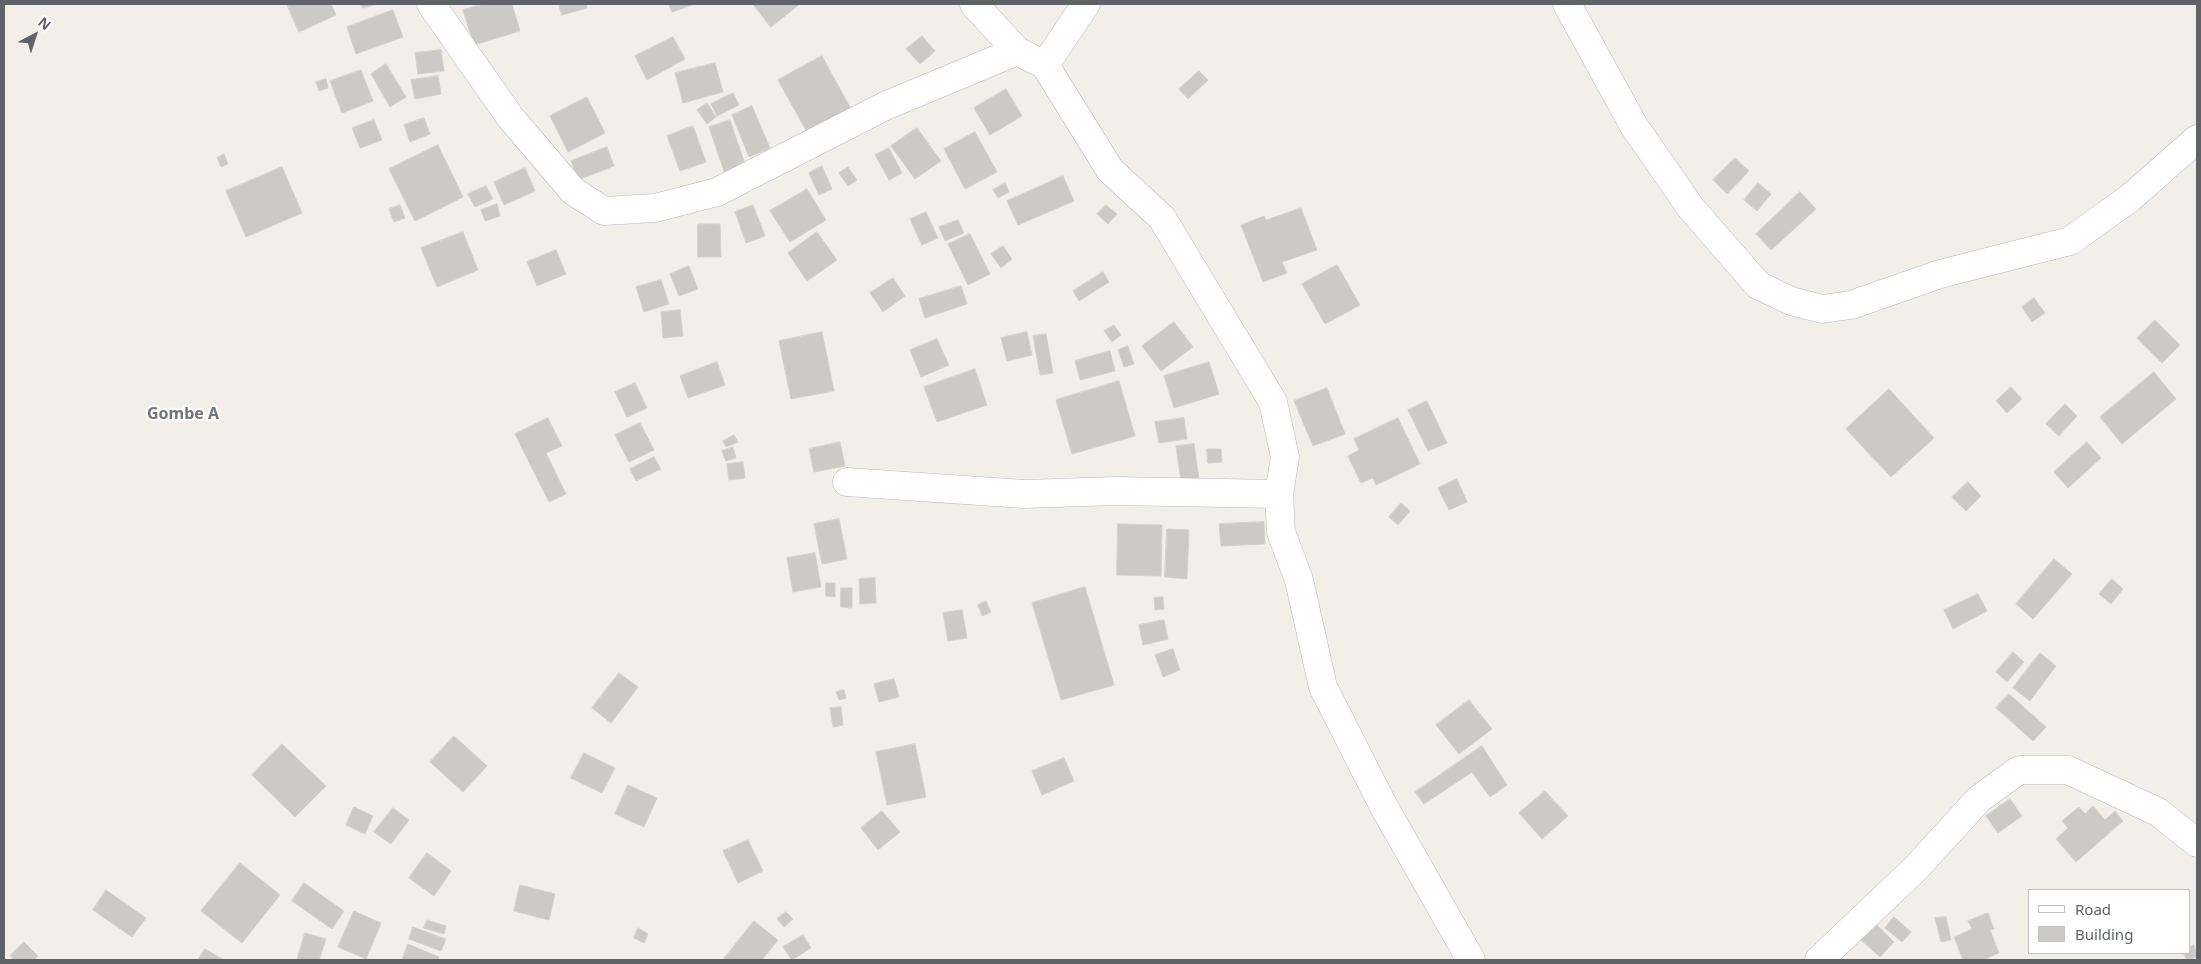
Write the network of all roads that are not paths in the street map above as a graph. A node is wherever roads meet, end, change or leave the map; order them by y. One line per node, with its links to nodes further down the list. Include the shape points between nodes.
1 (431, 4): 5 (street, via 510,117 573,191 604,212 655,208 717,192 886,106)
2 (974, 4): 5 (street)
3 (1086, 4): 6 (street)
4 (1567, 4): 7 (street, via 1634,126 1691,208 1758,285 1791,301 1822,309 1851,305 1940,274 2070,241 2130,198)
5 (1017, 51): 6 (street)
6 (1045, 65): 9 (street, via 1110,170 1162,218 1274,402 1285,457)
7 (2197, 139)
8 (847, 482): 9 (street, via 1024,494 1115,491)
9 (1278, 494): 11 (street, via 1281,532 1299,580 1323,687 1383,805)
10 (2197, 843): 12 (street, via 2158,812 2068,770 2019,770 1979,799 1915,869)
11 (1471, 960)
12 (1819, 960)

